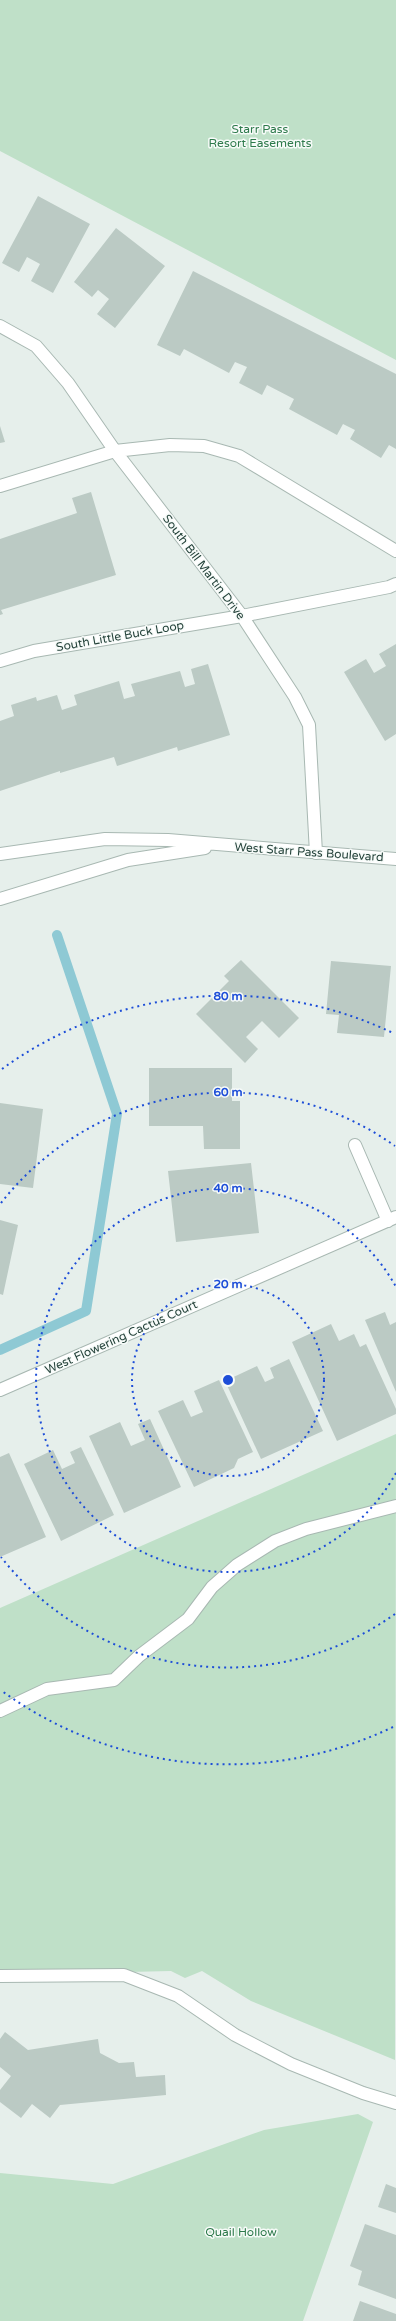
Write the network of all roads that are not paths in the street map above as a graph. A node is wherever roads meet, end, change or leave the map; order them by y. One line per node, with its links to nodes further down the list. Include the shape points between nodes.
1 (0, 326): 2 (street, South Bill Martin Drive, via 36,346 68,383)
2 (115, 451): 3 (street); 4 (street, via 170,445 204,446 239,456); 6 (street, South Bill Martin Drive)
3 (0, 486)
4 (396, 551)
5 (396, 584): 6 (street, South Little Buck Loop)
6 (242, 616): 7 (street, South Little Buck Loop, via 34,651); 9 (street, South Bill Martin Drive, via 295,697 310,725)
7 (0, 661)
8 (222, 846): 9 (street, West Starr Pass Boulevard); 10 (street, West Starr Pass Boulevard, via 168,840 105,839); 12 (street, West Starr Pass Boulevard, via 128,860)
9 (316, 853): 11 (street, West Starr Pass Boulevard)
10 (0, 854)
11 (396, 859)
12 (0, 899)
13 (356, 1145): 14 (street)
14 (392, 1219): 15 (street, West Flowering Cactus Court)
15 (0, 1390)
16 (396, 1506): 17 (street, via 306,1529 275,1541 237,1565 212,1587 188,1619 139,1656 114,1680 47,1689)
17 (0, 1711)
18 (0, 1976): 19 (street, via 124,1975 178,1996 235,2035 291,2064)
19 (396, 2103)

